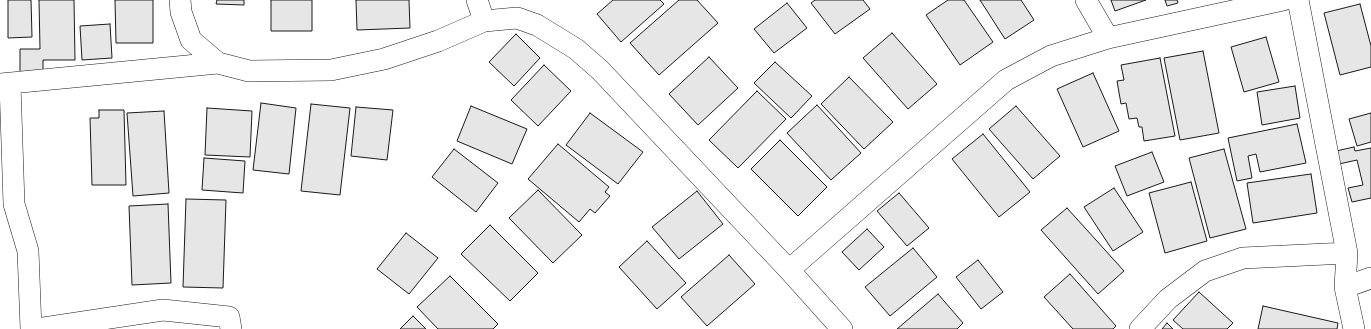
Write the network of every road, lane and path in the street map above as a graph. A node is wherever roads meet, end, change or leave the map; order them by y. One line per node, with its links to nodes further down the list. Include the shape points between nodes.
1 (180, 0): 8 (street, via 181,12 191,40)
2 (477, 0): 6 (street)
3 (1086, 0): 7 (street)
4 (1282, 0): 7 (street)
5 (1298, 0): 10 (street)
6 (484, 21): 8 (street, via 438,41 384,59 331,70 249,71); 11 (street, via 517,18 537,25 576,49 600,70)
7 (1108, 38): 11 (street, via 1051,56 1006,80)
8 (218, 63): 9 (street)
9 (5, 84): 14 (street, via 14,204 28,251)
10 (1347, 252): 13 (street); 18 (street, via 1243,258 1204,271 1168,299)
11 (790, 270): 17 (street)
12 (1371, 278): 13 (street)
13 (1345, 287): 19 (street)
14 (31, 329)
15 (37, 329): 16 (street, via 163,310 229,317)
16 (231, 329)
17 (842, 329)
18 (1140, 329)
19 (1354, 329)

